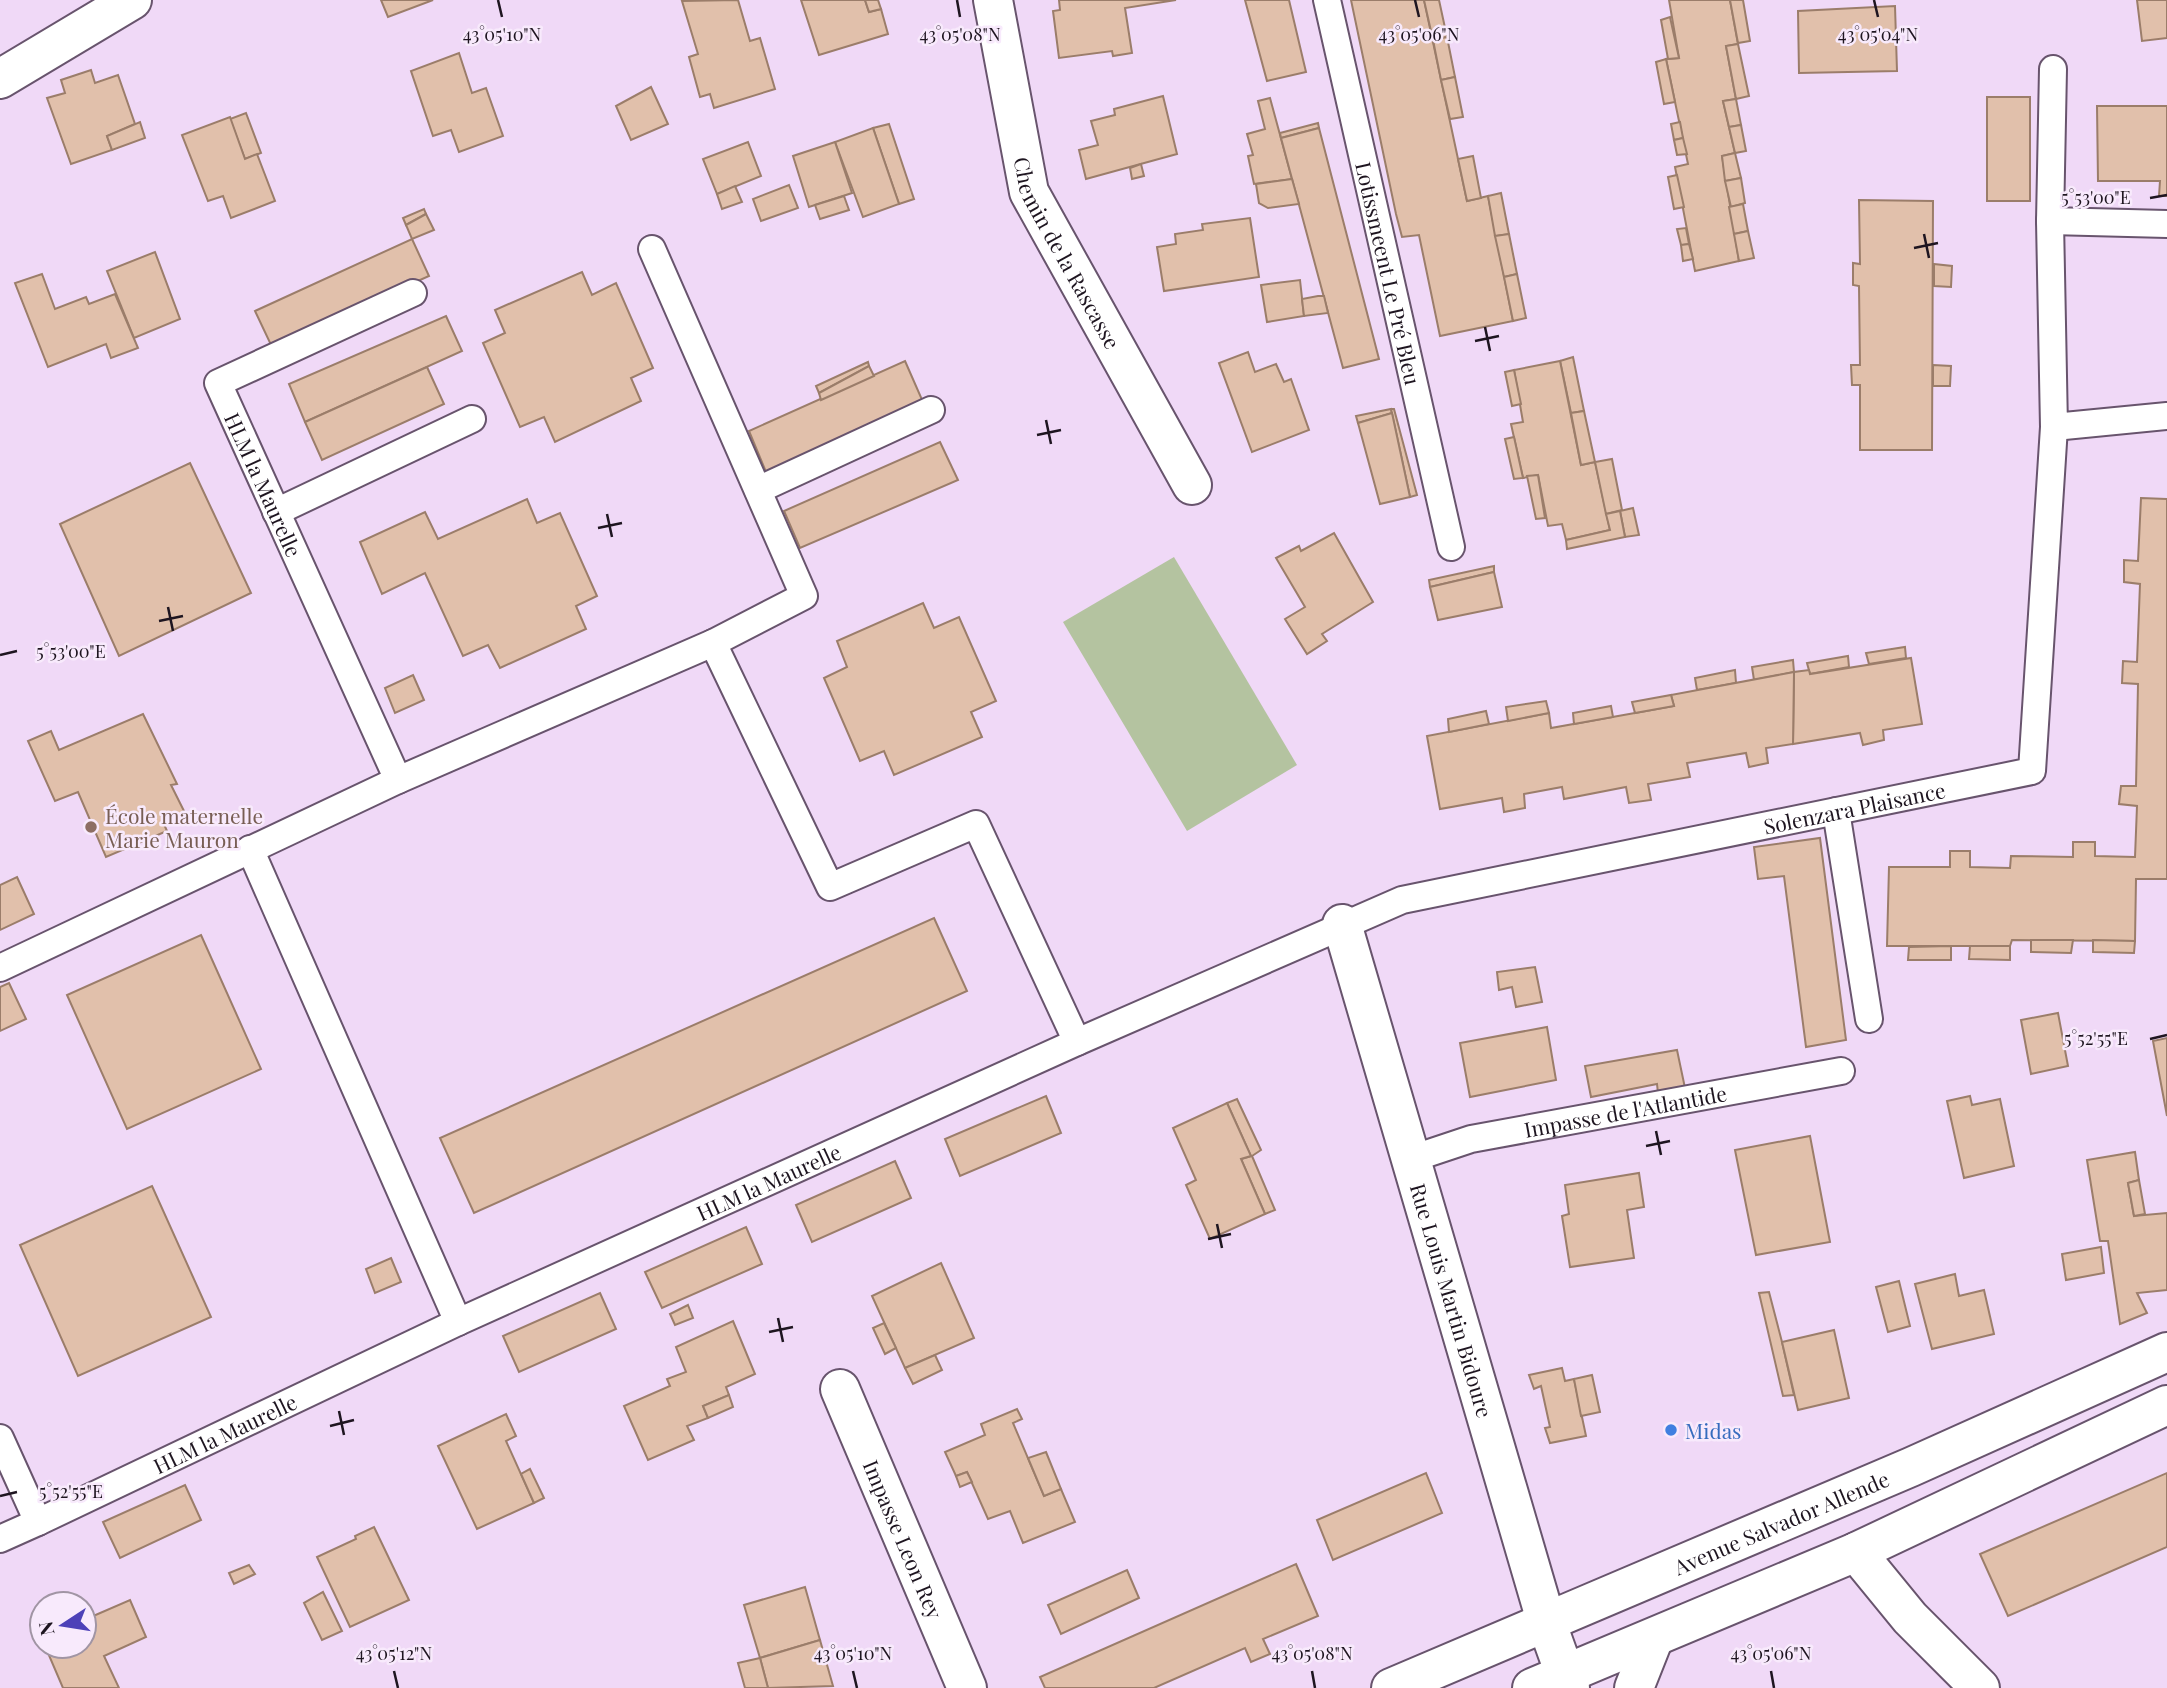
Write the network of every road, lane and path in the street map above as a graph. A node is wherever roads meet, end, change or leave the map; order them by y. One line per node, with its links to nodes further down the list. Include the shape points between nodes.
1 (132, 0): 5 (street)
2 (993, 0): 14 (street, Chemin de la Rascasse, via 1029,192)
3 (1327, 0): 17 (lane, Lotissmeent Le Pré Bleu)
4 (2053, 69): 6 (lane, Solenzara Plaisance)
5 (0, 79)
6 (2050, 221): 7 (lane); 13 (lane, Solenzara Plaisance)
7 (2167, 223)
8 (652, 248): 15 (lane)
9 (414, 293): 16 (lane, HLM la Maurelle, via 218,383)
10 (931, 410): 15 (lane)
11 (2167, 416): 13 (lane)
12 (472, 419): 16 (lane)
13 (2054, 427): 20 (lane, Solenzara Plaisance, via 2032,771)
14 (1192, 485)
15 (758, 491): 18 (lane, via 804,596)
16 (276, 512): 19 (lane, HLM la Maurelle)
17 (1451, 547)
18 (713, 643): 19 (lane); 25 (lane, via 830,887 975,824)
19 (398, 779): 21 (lane)
20 (1836, 811): 22 (lane, Solenzara Plaisance, via 1402,900); 24 (lane)
21 (250, 849): 23 (lane); 28 (lane)
22 (1342, 924): 25 (lane, HLM la Maurelle); 27 (street, Rue Louis Martin Bidoure)
23 (0, 968)
24 (1869, 1019)
25 (1077, 1042): 28 (lane, HLM la Maurelle)
26 (1841, 1071): 27 (lane, Impasse de l'Atlantide, via 1471,1139)
27 (1411, 1159): 36 (street, Rue Louis Martin Bidoure)
28 (458, 1322): 33 (lane, HLM la Maurelle)
29 (2167, 1352): 36 (street, Avenue Salvador Allende)
30 (840, 1389): 39 (street, Impasse Leon Rey)
31 (2167, 1405): 35 (street)
32 (0, 1438): 33 (lane)
33 (38, 1522): 34 (lane, HLM la Maurelle)
34 (0, 1539)
35 (1856, 1552): 37 (street); 43 (street, via 1910,1618)
36 (1547, 1624): 38 (street, Rue Louis Martin Bidoure); 40 (street, Avenue Salvador Allende)
37 (1653, 1640): 38 (street); 42 (street)
38 (1569, 1681): 41 (street)
39 (967, 1688)
40 (1391, 1688)
41 (1532, 1688)
42 (1634, 1688)
43 (1980, 1688)

